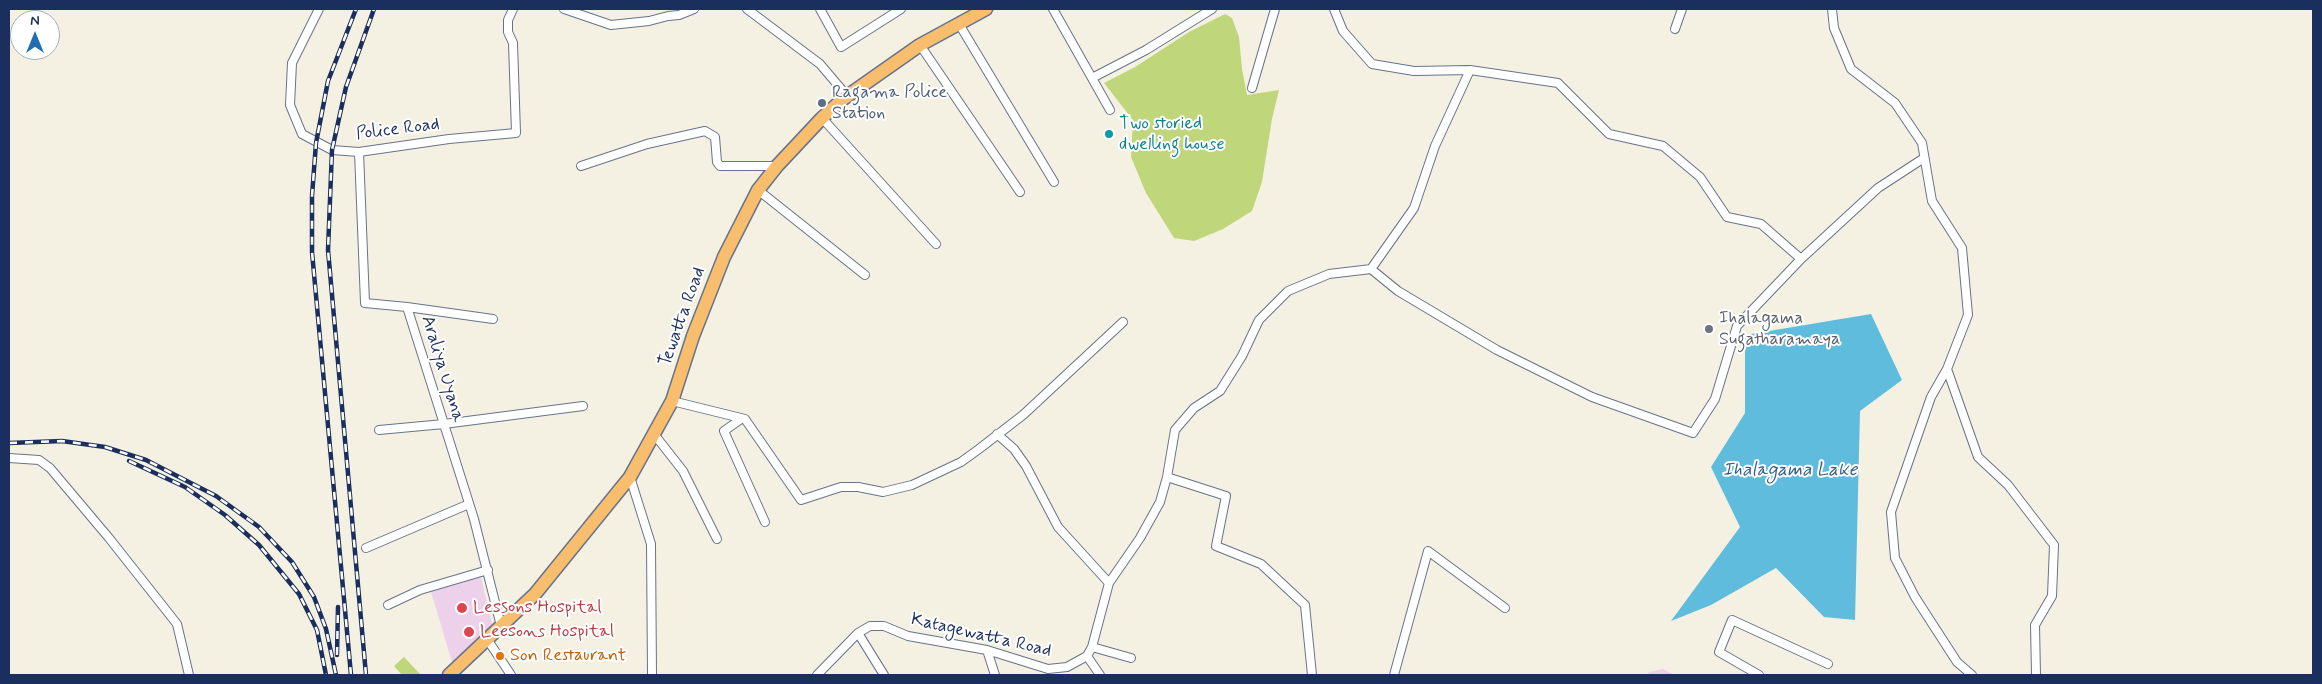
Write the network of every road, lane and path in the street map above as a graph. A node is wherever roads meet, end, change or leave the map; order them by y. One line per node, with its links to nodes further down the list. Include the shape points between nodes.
1 (319, 9): 25 (street, Police Road, via 292,63 290,105 302,134 332,150)
2 (513, 9): 25 (street, Police Road, via 508,20 508,32 513,43 516,133)
3 (564, 9): 15 (street, via 610,25 649,21)
4 (694, 9): 15 (street, via 679,15)
5 (747, 9): 22 (street, via 820,64)
6 (820, 9): 7 (street, via 841,47)
7 (902, 9)
8 (986, 9): 16 (main road, Tewatta Road)
9 (1053, 9): 20 (street)
10 (1212, 9): 20 (street, via 1146,50)
11 (1275, 9): 21 (street)
12 (1334, 9): 19 (street, via 1343,31 1372,64 1414,71)
13 (1682, 9): 17 (street)
14 (1832, 9): 26 (street, via 1834,28 1851,69 1895,103 1922,143)
15 (667, 12)
16 (959, 24): 18 (main road, Tewatta Road); 29 (street)
17 (1675, 29)
18 (920, 45): 22 (main road, Tewatta Road); 31 (street)
19 (1470, 70): 33 (street, via 1558,83 1609,134 1664,146 1700,177 1727,217 1761,224); 34 (street, via 1435,146 1414,208)
20 (1092, 78): 23 (street)
21 (1252, 88)
22 (848, 97): 24 (main road, Tewatta Road)
23 (1110, 110)
24 (822, 118): 28 (main road, Tewatta Road); 32 (street)
25 (359, 152): 36 (street, Araliya Uyana, via 365,303)
26 (1924, 158): 33 (street, via 1878,188); 39 (street, via 1932,201 1962,248 1968,315)
27 (581, 166): 28 (street, via 647,144 705,131 715,137 720,166)
28 (777, 166): 30 (main road, Tewatta Road)
29 (1054, 182)
30 (758, 190): 35 (street); 40 (main road, Tewatta Road, via 724,257)
31 (1020, 192)
32 (936, 244)
33 (1800, 259): 34 (street, via 1737,326 1715,399 1693,433 1592,397 1497,350 1398,291)
34 (1371, 269): 48 (street, Katagewatta Road, via 1329,274 1288,291 1259,320 1220,391 1194,408 1175,430)
35 (865, 275)
36 (407, 307): 37 (street); 43 (street, Araliya Uyana)
37 (493, 319)
38 (1123, 322): 46 (street, via 1023,415)
39 (1947, 369): 79 (street, via 1931,398 1891,512 1895,558 1915,597 1957,662); 80 (street, via 1978,457 2008,485 2054,545 2052,596 2035,625)
40 (672, 401): 42 (street); 45 (main road, Tewatta Road)
41 (582, 406): 43 (street)
42 (741, 419): 46 (street, via 745,420 801,500 841,487 884,492 912,485 961,462); 51 (street, via 724,431)
43 (444, 424): 44 (street); 50 (street, Araliya Uyana)
44 (378, 430)
45 (654, 434): 49 (main road, Tewatta Road); 52 (street, via 682,471)
46 (998, 434): 55 (street, via 1026,466 1058,527)
47 (9, 458): 67 (street, via 39,460 45,464 109,538 178,624)
48 (1167, 477): 55 (street, Katagewatta Road, via 1160,502); 76 (street, via 1226,496 1216,546 1261,564 1305,605)
49 (630, 478): 58 (main road, Tewatta Road, via 535,594); 70 (street, via 651,544)
50 (469, 504): 53 (street); 54 (street, Araliya Uyana)
51 (765, 522)
52 (717, 539)
53 (366, 548)
54 (488, 570): 56 (street, via 420,590); 58 (street, Araliya Uyana)
55 (1109, 583): 61 (street, Katagewatta Road)
56 (388, 605)
57 (1505, 608): 77 (street, via 1428,551)
58 (501, 626): 60 (main road, Tewatta Road)
59 (858, 634): 62 (street, Katagewatta Road, via 870,626 884,626 908,636); 71 (street, Katagewatta Road); 72 (street)
60 (487, 640): 68 (main road, Tewatta Road); 69 (street)
61 (1092, 647): 63 (street, Katagewatta Road); 64 (street)
62 (987, 650): 66 (street, Katagewatta Road, via 1048,668); 73 (street)
63 (1086, 656): 66 (street, Katagewatta Road); 75 (street)
64 (1132, 658)
65 (1828, 664): 78 (street, via 1732,620 1719,652)
66 (1067, 667): 74 (street)
67 (189, 675)
68 (449, 675)
69 (511, 675)
70 (652, 675)
71 (817, 675)
72 (884, 675)
73 (996, 675)
74 (1072, 675)
75 (1100, 675)
76 (1312, 675)
77 (1394, 675)
78 (1759, 675)
79 (1972, 675)
80 (2036, 675)

